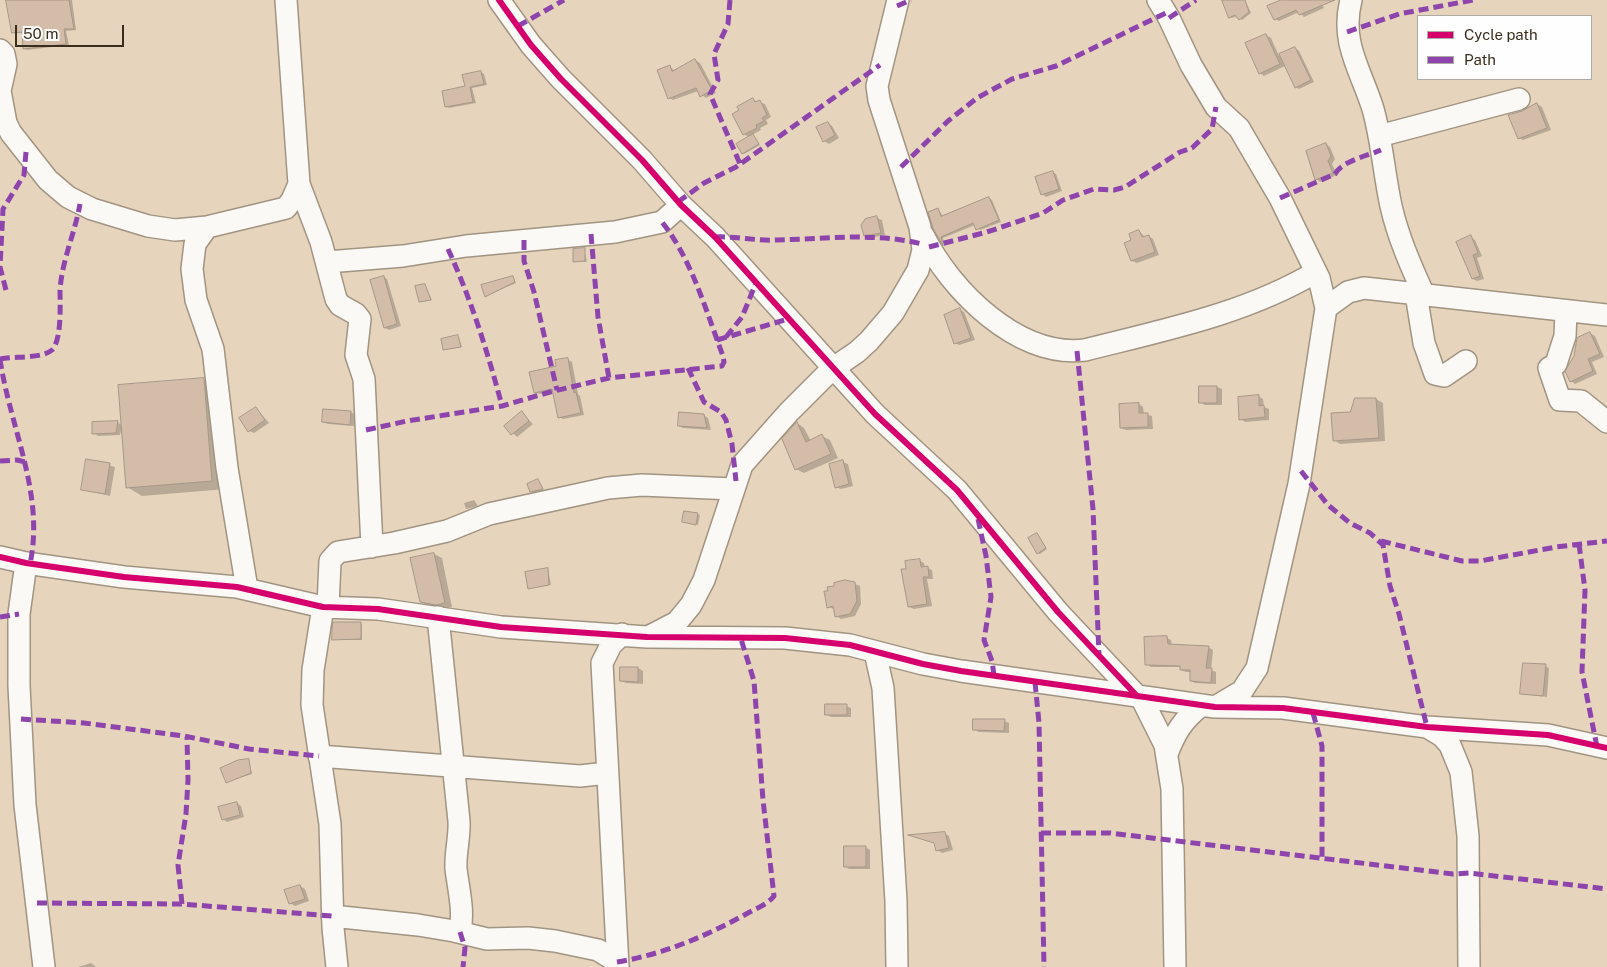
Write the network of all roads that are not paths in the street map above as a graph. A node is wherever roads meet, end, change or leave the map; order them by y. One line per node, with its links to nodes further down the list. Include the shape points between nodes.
1 (286, 0): 9 (street)
2 (499, 0): 10 (street, via 531,45)
3 (898, 0): 12 (street, via 880,65 877,92)
4 (1158, 0): 14 (street, via 1216,107 1244,136 1280,198)
5 (1351, 0): 8 (street, via 1347,32 1349,45 1373,109)
6 (0, 50): 11 (street, via 6,64 0,92 6,123 48,180 62,192 92,209 159,229)
7 (1519, 99): 8 (street)
8 (1379, 136): 15 (street, via 1392,208)
9 (299, 184): 11 (street, via 286,208); 13 (street)
10 (681, 205): 13 (street, via 662,222 615,232); 20 (street, via 715,237)
11 (207, 227): 26 (street, via 194,244 192,269 196,300 212,349 226,468)
12 (921, 232): 14 (street, via 942,266 986,316 1058,350 1085,350 1232,311 1260,301); 20 (street, via 922,260 893,313 857,352)
13 (327, 262): 23 (street, via 338,302 360,319 356,356 364,379)
14 (1316, 272): 16 (street)
15 (1420, 295): 16 (street, via 1364,288 1348,292); 17 (street); 19 (street, via 1424,343 1435,374 1444,376)
16 (1326, 308): 35 (street, via 1299,484 1257,668 1242,691)
17 (1566, 312): 18 (street); 21 (street, via 1562,347 1556,364 1549,368 1560,400 1581,401)
18 (1607, 315)
19 (1466, 361)
20 (832, 369): 22 (street, via 742,465); 34 (street, via 875,414 958,490 1058,612)
21 (1607, 422)
22 (733, 489): 23 (street, via 652,485 608,488 520,506 447,531); 31 (street, via 704,580 691,605 677,622)
23 (372, 547): 27 (street, via 344,551 334,556)
24 (0, 557): 25 (street)
25 (26, 563): 26 (street); 45 (street, via 19,614 19,686 25,805)
26 (247, 589): 27 (street)
27 (325, 607): 28 (street, via 378,608); 39 (street, via 313,670 312,704)
28 (438, 617): 29 (street, via 501,627); 40 (street)
29 (585, 632): 30 (street); 33 (street)
30 (622, 634): 31 (street); 33 (street, via 611,645)
31 (648, 637): 32 (street, via 785,638 850,645)
32 (875, 652): 34 (street, via 961,671); 47 (street, via 883,688 897,910)
33 (602, 664): 41 (street)
34 (1139, 696): 35 (street); 38 (street, via 1160,732)
35 (1209, 706): 36 (street, via 1283,708); 38 (street, via 1186,718)
36 (1427, 727): 37 (street, via 1548,735); 49 (street, via 1450,745 1461,772 1468,836)
37 (1607, 748)
38 (1167, 754): 48 (street, via 1172,788)
39 (319, 756): 40 (street); 42 (street, via 330,824)
40 (454, 766): 41 (street, via 580,776); 43 (street, via 460,839 456,868 463,916)
41 (607, 773): 44 (street)
42 (332, 916): 43 (street); 46 (street)
43 (460, 932): 44 (street, via 487,940 528,938 555,941 598,950)
44 (618, 964)
45 (44, 967)
46 (337, 967)
47 (897, 967)
48 (1175, 967)
49 (1469, 967)

